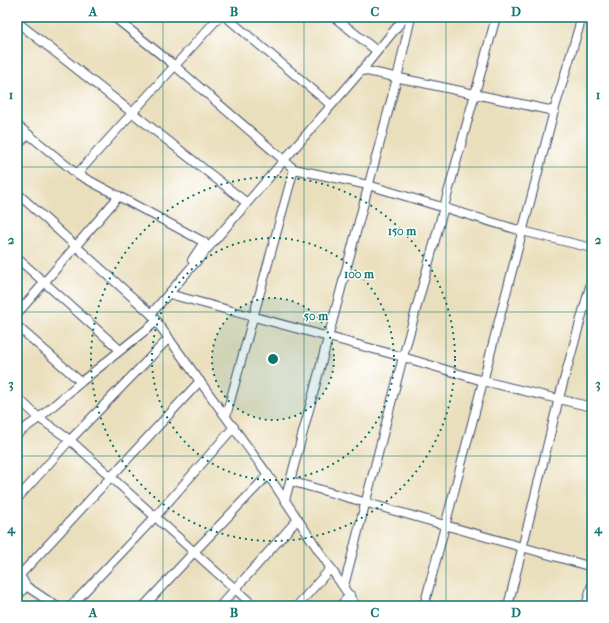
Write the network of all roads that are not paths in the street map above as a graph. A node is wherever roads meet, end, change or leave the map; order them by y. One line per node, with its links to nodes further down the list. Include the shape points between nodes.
1 (114, 17): 11 (street)
2 (219, 17): 11 (street)
3 (226, 17): 15 (street)
4 (334, 17): 10 (street)
5 (405, 17): 10 (street)
6 (411, 17): 13 (street)
7 (496, 17): 14 (street)
8 (582, 17): 16 (street)
9 (17, 22): 17 (street)
10 (377, 51): 12 (street)
11 (175, 66): 17 (street); 21 (street)
12 (362, 70): 13 (street); 15 (street)
13 (397, 78): 14 (street); 24 (street)
14 (474, 94): 16 (street); 28 (street)
15 (331, 105): 21 (street)
16 (554, 111): 29 (street)
17 (133, 113): 23 (street); 27 (street)
18 (17, 125): 19 (street)
19 (28, 134): 20 (street); 23 (street)
20 (17, 146)
21 (284, 160): 22 (street); 27 (street)
22 (294, 169): 24 (street); 39 (street)
23 (77, 174): 26 (street)
24 (368, 185): 28 (street); 42 (street)
25 (17, 193): 30 (street)
26 (119, 196): 30 (street); 34 (street, via 204,242)
27 (247, 203): 34 (street)
28 (445, 208): 29 (street); 45 (street)
29 (522, 231): 31 (street); 47 (street)
30 (76, 246): 35 (street); 38 (street)
31 (592, 248)
32 (17, 258): 35 (street)
33 (592, 279): 50 (street)
34 (180, 282): 36 (street)
35 (45, 283): 37 (street); 44 (street)
36 (170, 294): 38 (street); 39 (street)
37 (17, 314)
38 (151, 314): 40 (street)
39 (253, 316): 42 (street); 52 (street)
40 (157, 321): 43 (street); 44 (street)
41 (17, 326): 48 (street)
42 (328, 336): 45 (street); 59 (street)
43 (169, 338): 46 (street); 56 (street)
44 (120, 350): 48 (street)
45 (404, 357): 47 (street); 62 (street)
46 (200, 381): 52 (street); 58 (street)
47 (483, 381): 50 (street); 65 (street)
48 (81, 382): 53 (street)
49 (17, 396): 53 (street)
50 (559, 398): 51 (street); 66 (street)
51 (592, 407)
52 (226, 416): 54 (street)
53 (39, 418): 55 (street); 56 (street)
54 (234, 427): 57 (street); 63 (street)
55 (17, 434)
56 (70, 440): 58 (street); 60 (street)
57 (268, 475): 61 (street); 67 (street)
58 (111, 478): 63 (street); 70 (street)
59 (290, 482): 61 (street); 62 (street)
60 (17, 499)
61 (285, 500): 64 (street)
62 (365, 503): 65 (street); 73 (street)
63 (155, 517): 67 (street); 78 (street)
64 (298, 519): 69 (street); 74 (street)
65 (446, 525): 66 (street); 85 (street)
66 (522, 547): 68 (street); 86 (street)
67 (194, 552): 74 (street); 79 (street)
68 (592, 566)
69 (331, 568): 73 (street); 82 (street)
70 (19, 574): 72 (street)
71 (592, 584): 87 (street)
72 (26, 586): 76 (street); 77 (street)
73 (344, 586): 75 (street)
74 (235, 589): 80 (street); 81 (street)
75 (350, 596): 83 (street); 84 (street)
76 (17, 597)
77 (56, 606)
78 (71, 606)
79 (144, 606)
80 (220, 606)
81 (254, 606)
82 (297, 606)
83 (340, 606)
84 (356, 606)
85 (424, 606)
86 (508, 606)
87 (586, 606)

